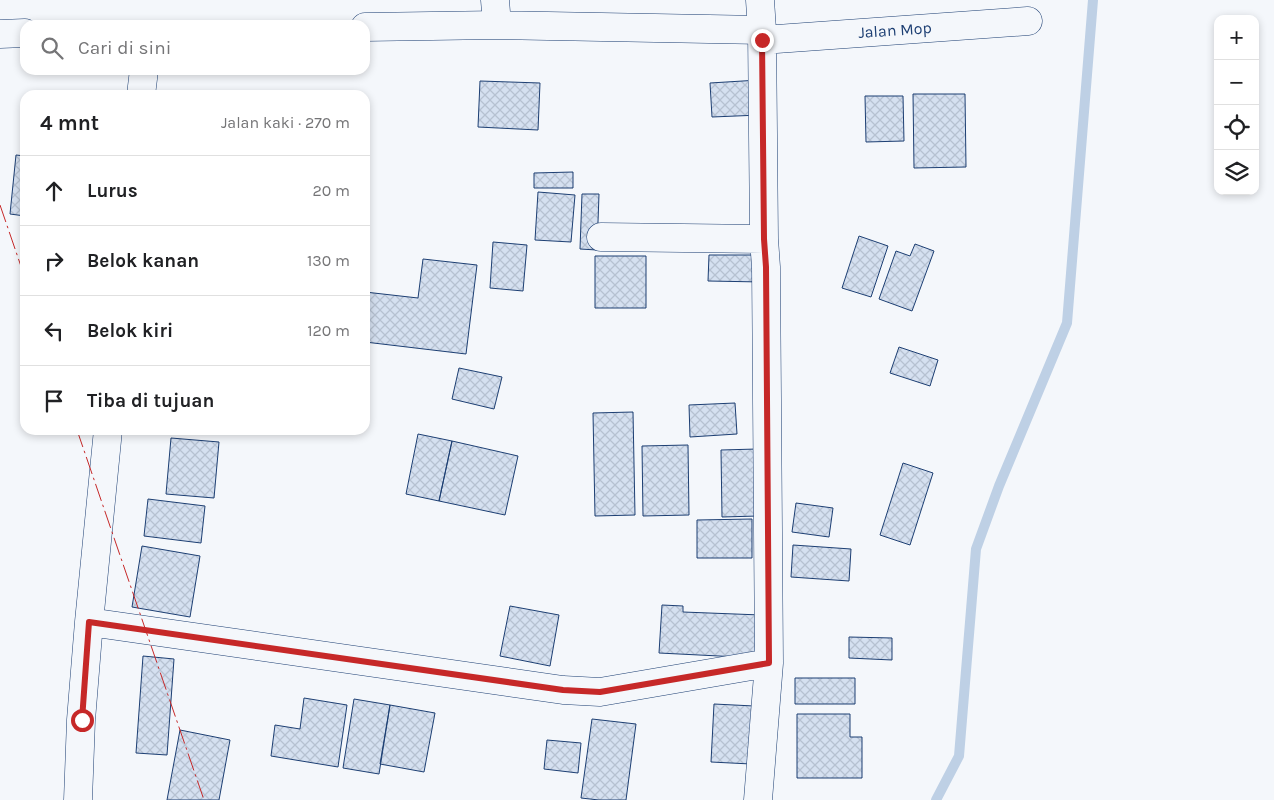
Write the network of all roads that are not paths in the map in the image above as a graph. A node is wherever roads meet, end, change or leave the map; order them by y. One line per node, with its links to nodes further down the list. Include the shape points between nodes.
1 (760, 0): 7 (street)
2 (496, 12): 4 (street, Jalan Mop); 7 (street, Jalan Mop)
3 (1028, 21): 7 (street, Jalan Mop)
4 (370, 26)
5 (20, 33): 6 (street)
6 (0, 34)
7 (762, 35): 11 (street)
8 (143, 75): 9 (street)
9 (142, 90)
10 (601, 237): 11 (street)
11 (764, 239): 14 (street)
12 (108, 435): 13 (street)
13 (89, 622): 14 (street, via 590,692); 15 (street)
14 (769, 663): 16 (street)
15 (78, 800)
16 (758, 800)

